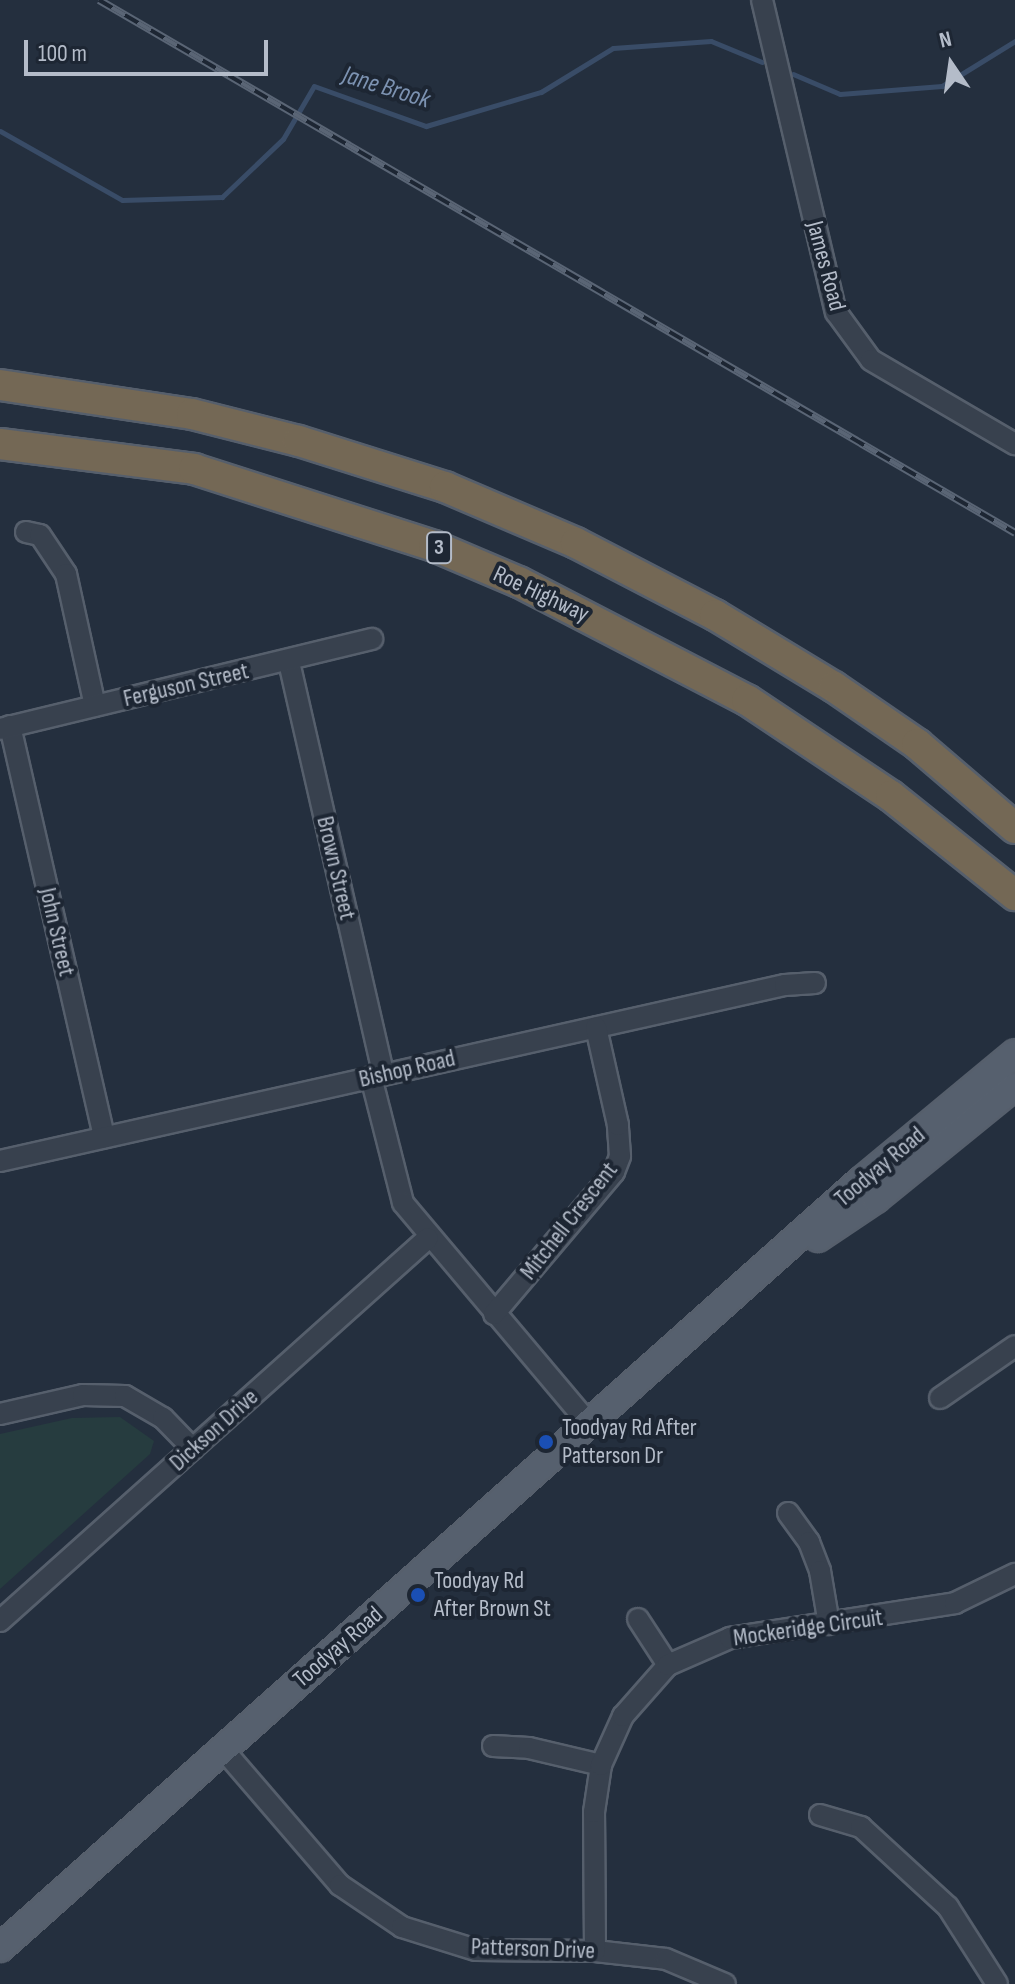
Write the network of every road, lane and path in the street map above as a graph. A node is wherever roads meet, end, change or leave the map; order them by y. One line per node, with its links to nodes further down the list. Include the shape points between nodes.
1 (762, 0): 4 (street, James Road, via 836,312 871,360)
2 (0, 385): 10 (highway, via 192,414 360,458 576,543 715,615 834,687 917,744)
3 (0, 444): 11 (highway, Roe Highway / 3, via 194,469 434,546 519,582 747,700 891,796)
4 (1015, 444)
5 (26, 532): 8 (street, via 40,535 66,574)
6 (372, 639): 7 (street, Ferguson Street)
7 (289, 662): 8 (street, Ferguson Street); 15 (street, Brown Street)
8 (95, 706): 9 (street, Ferguson Street)
9 (5, 727): 17 (street, John Street)
10 (1015, 828)
11 (1015, 895)
12 (815, 983): 13 (street, Bishop Road)
13 (596, 1027): 15 (street, Bishop Road); 21 (street, Mitchell Crescent, via 620,1156 614,1172)
14 (1015, 1053): 20 (main road, Toodyay Road, via 861,1181)
15 (377, 1076): 17 (street, Bishop Road); 19 (street, Brown Street, via 397,1185)
16 (1015, 1086): 20 (main road, Toodyay Road, via 876,1199)
17 (104, 1137): 18 (street, Bishop Road)
18 (0, 1161)
19 (428, 1238): 21 (street, Brown Street); 26 (street, Dickson Drive)
20 (749, 1285): 25 (main road, Toodyay Road)
21 (494, 1314): 25 (street, Brown Street)
22 (1015, 1346): 23 (street)
23 (940, 1398)
24 (0, 1414): 26 (street, via 83,1395 125,1396 163,1418)
25 (591, 1426): 34 (main road, Toodyay Road)
26 (193, 1449): 30 (street, Dickson Drive)
27 (788, 1513): 31 (street, via 809,1542 820,1571)
28 (1015, 1574): 31 (street, Mockeridge Circuit, via 955,1603)
29 (638, 1619): 32 (street)
30 (0, 1621)
31 (829, 1624): 32 (street, Mockeridge Circuit, via 730,1638)
32 (668, 1665): 35 (street, Mockeridge Circuit, via 623,1716)
33 (493, 1746): 35 (street, via 529,1748)
34 (222, 1748): 37 (main road, Toodyay Road); 38 (street, Patterson Drive, via 340,1885 402,1927 476,1950)
35 (601, 1765): 38 (street, Mockeridge Circuit, via 594,1812)
36 (820, 1815): 40 (street, via 861,1827 948,1907)
37 (0, 1948)
38 (595, 1951): 39 (street, Patterson Drive, via 666,1959)
39 (725, 1984)
40 (997, 1984)

